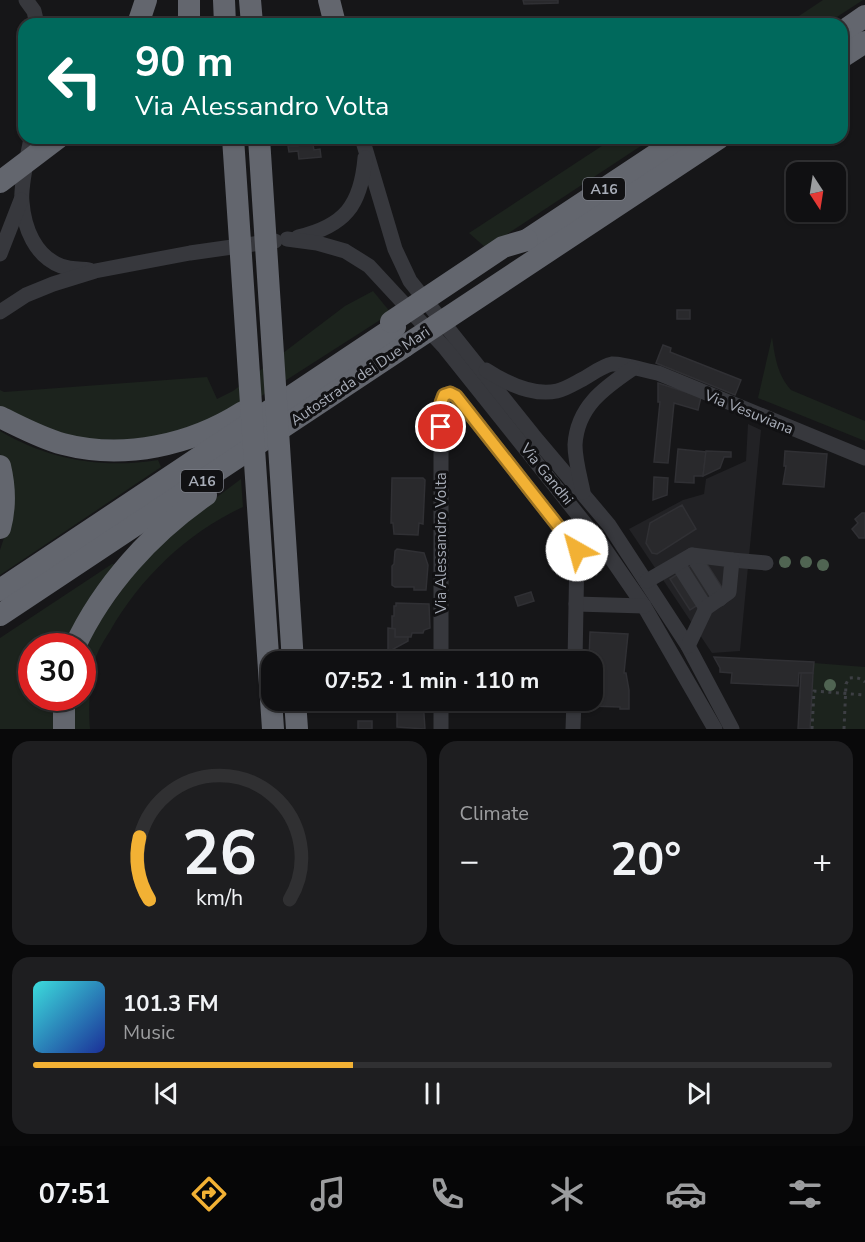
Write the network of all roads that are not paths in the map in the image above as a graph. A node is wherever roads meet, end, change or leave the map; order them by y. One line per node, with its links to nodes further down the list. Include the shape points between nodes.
1 (26, 0): 8 (street)
2 (146, 0): 9 (highway)
3 (189, 0): 10 (highway)
4 (224, 0): 11 (highway)
5 (250, 0): 12 (highway)
6 (329, 0): 13 (highway)
7 (865, 16): 14 (highway)
8 (35, 18)
9 (140, 18)
10 (189, 18)
11 (225, 18)
12 (252, 18)
13 (334, 18)
14 (848, 28)
15 (865, 42): 16 (highway)
16 (848, 53)
17 (30, 144): 25 (street)
18 (50, 144): 24 (highway, bridge)
19 (233, 144): 59 (highway, bridge)
20 (259, 144): 51 (highway, bridge)
21 (672, 144): 30 (highway, A16, bridge, via 527,240 503,247)
22 (710, 144): 30 (highway, Autostrada dei Due Mari / A16, bridge, via 515,273)
23 (364, 145): 26 (street, via 364,175 349,210 325,229); 31 (street, Via Gandhi, via 395,249 410,281)
24 (0, 182)
25 (21, 200): 27 (street); 28 (street, via 27,229 43,254 61,266)
26 (287, 239): 28 (street); 46 (street, Via Gandhi, via 345,250 369,267 445,348 557,486)
27 (0, 254)
28 (94, 271): 29 (street, via 26,295)
29 (0, 312)
30 (400, 337): 33 (highway, via 314,367 234,418 183,440 135,450 71,446); 43 (highway, Autostrada dei Due Mari / A16); 48 (highway, Autostrada dei Due Mari / A16); 49 (highway, via 174,519 131,562 99,602)
31 (478, 365): 32 (street, Via Vesuviana, via 504,381 544,392 559,390 610,364); 36 (street, Via Gandhi)
32 (632, 369): 34 (street, Via Vesuviana, via 658,373); 36 (street, via 593,399 584,413 575,447)
33 (0, 417)
34 (865, 458)
35 (0, 466): 37 (highway, via 5,495)
36 (583, 492): 42 (street, Via Gandhi)
37 (0, 528)
38 (692, 555): 39 (street); 41 (street); 44 (street)
39 (732, 560): 40 (street); 44 (street, via 729,592)
40 (766, 563)
41 (678, 564): 42 (street); 47 (street)
42 (647, 581): 50 (street, Via Gandhi)
43 (0, 590)
44 (720, 599): 47 (street)
45 (576, 604): 46 (street); 52 (street, Via Alessandro Volta, via 577,550 456,396 444,395); 53 (street)
46 (644, 606): 63 (street, Via Gandhi)
47 (706, 608): 50 (street)
48 (0, 615)
49 (82, 633)
50 (688, 646): 64 (street, Via Gandhi)
51 (292, 651)
52 (441, 651)
53 (575, 651)
54 (64, 711): 58 (highway)
55 (296, 711): 60 (highway)
56 (441, 711): 61 (street)
57 (574, 711): 62 (street)
58 (64, 729)
59 (273, 729)
60 (297, 729)
61 (441, 729)
62 (573, 729)
63 (715, 729)
64 (732, 729)

